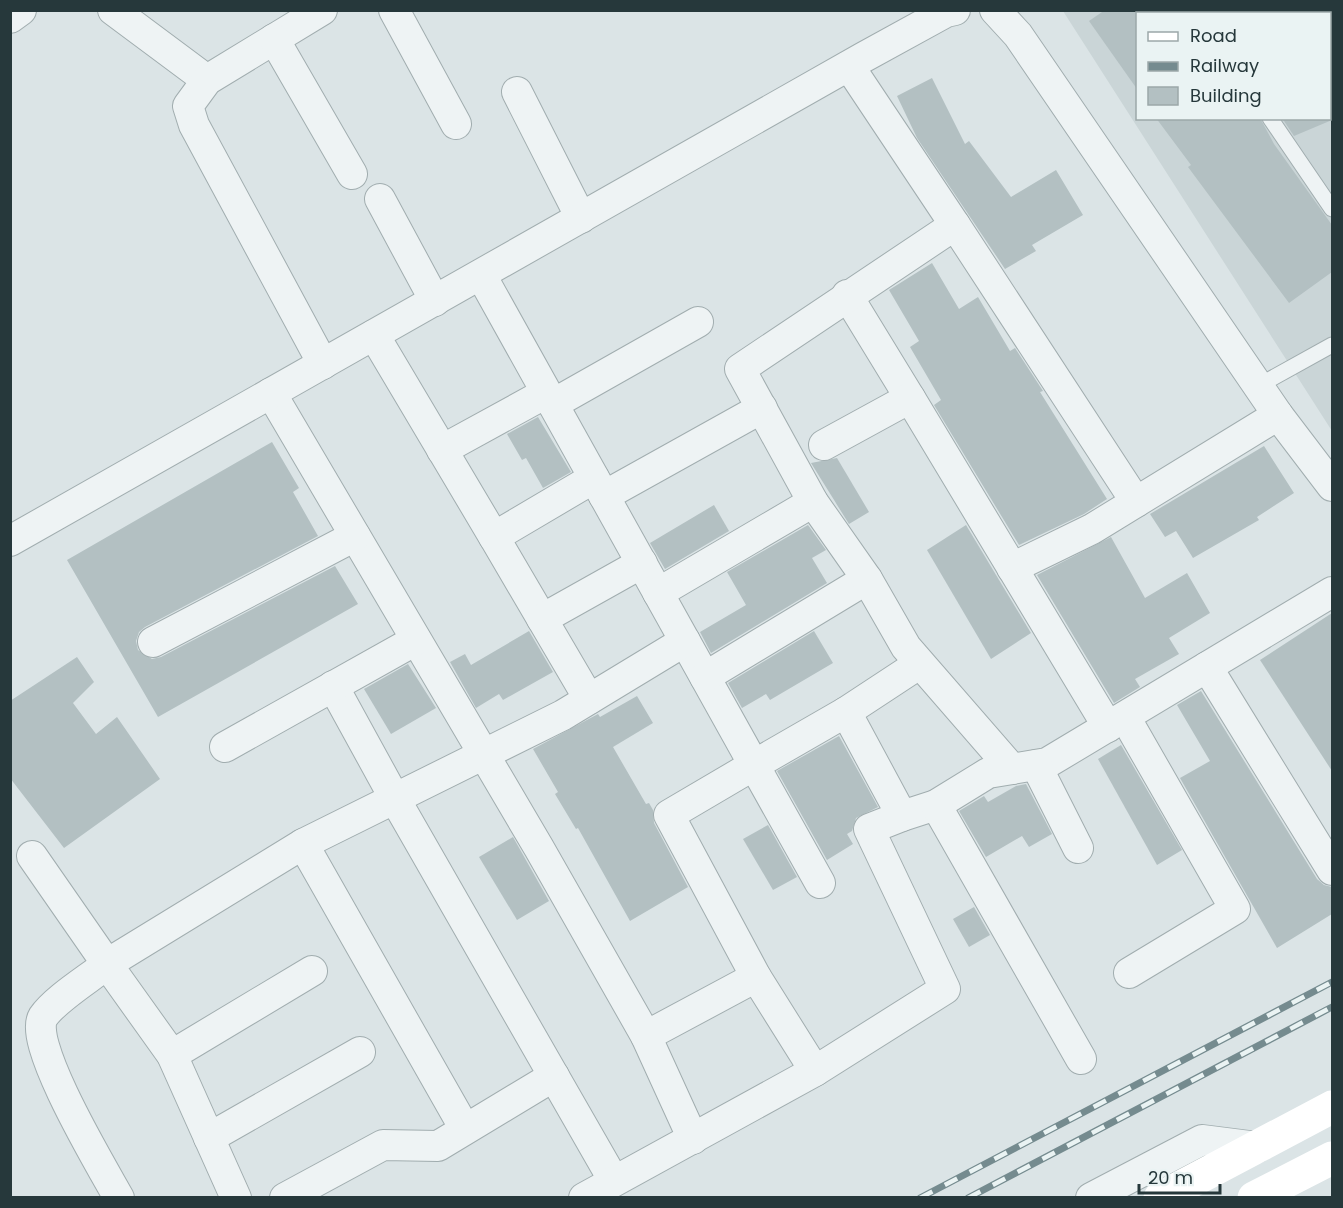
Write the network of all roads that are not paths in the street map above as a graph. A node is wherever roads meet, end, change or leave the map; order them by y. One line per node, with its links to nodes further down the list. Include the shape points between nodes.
1 (21, 10): 7 (street)
2 (113, 10): 10 (street)
3 (322, 10): 8 (street)
4 (394, 10): 13 (street)
5 (955, 10): 9 (street)
6 (995, 10): 26 (street, via 1018,35)
7 (10, 18)
8 (274, 39): 10 (street); 14 (street)
9 (849, 66): 17 (street); 18 (street)
10 (207, 80): 25 (street, via 188,105 194,125)
11 (517, 92): 17 (street)
12 (1271, 120): 16 (lane)
13 (456, 124)
14 (352, 174)
15 (380, 200): 21 (street)
16 (1332, 209)
17 (581, 218): 19 (street)
18 (956, 225): 20 (street); 37 (street)
19 (481, 275): 21 (street); 28 (street)
20 (847, 295): 29 (street); 30 (street, via 740,369)
21 (435, 301): 23 (street)
22 (698, 322): 28 (street)
23 (374, 335): 25 (street); 33 (street)
24 (1332, 345): 26 (lane)
25 (323, 364): 27 (street)
26 (1258, 386): 31 (street)
27 (271, 393): 38 (street); 40 (street)
28 (549, 398): 33 (street); 35 (street)
29 (910, 398): 32 (street); 42 (street)
30 (762, 408): 35 (street); 36 (street)
31 (1278, 415): 34 (street); 37 (street)
32 (824, 445)
33 (442, 450): 39 (street)
34 (1332, 486)
35 (599, 487): 39 (street); 41 (street)
36 (813, 502): 43 (street); 45 (street)
37 (1136, 502): 42 (street, via 1092,529)
38 (355, 536): 47 (street); 49 (street)
39 (494, 537): 46 (street)
40 (10, 542)
41 (642, 563): 45 (street); 46 (street)
42 (1012, 567): 56 (street)
43 (867, 579): 50 (street); 52 (street)
44 (1332, 592): 51 (street)
45 (658, 593): 48 (street)
46 (542, 619): 54 (street)
47 (416, 640): 53 (street); 58 (street)
48 (685, 641): 52 (street); 54 (street)
49 (153, 642)
50 (919, 663): 55 (street); 60 (street)
51 (1207, 667): 56 (street); 67 (street)
52 (705, 677): 59 (street)
53 (333, 686): 57 (street); 61 (street)
54 (589, 699): 58 (street)
55 (846, 712): 59 (street); 63 (street)
56 (1117, 722): 60 (street, via 1047,764); 71 (street, via 1235,909)
57 (225, 747)
58 (484, 755): 61 (street); 73 (street)
59 (754, 765): 68 (street); 72 (street, via 669,815)
60 (1024, 767): 62 (street, via 988,773); 65 (street)
61 (395, 799): 64 (street); 78 (street)
62 (936, 805): 63 (street); 76 (street)
63 (902, 816): 77 (street, via 869,829 945,989)
64 (303, 844): 69 (street); 80 (street)
65 (1078, 848)
66 (32, 856): 69 (street)
67 (1332, 870)
68 (820, 883)
69 (107, 964): 75 (street); 87 (street, via 43,1018 39,1033 53,1074)
70 (312, 971): 75 (street)
71 (1129, 973)
72 (756, 977): 73 (street); 77 (street)
73 (646, 1036): 82 (street)
74 (360, 1052): 81 (street)
75 (172, 1055): 81 (street)
76 (1081, 1059)
77 (815, 1071): 82 (street)
78 (554, 1076): 80 (street); 85 (street)
79 (1332, 1107): 83 (main road)
80 (465, 1129): 89 (street, via 438,1146 383,1145)
81 (209, 1138): 88 (street)
82 (693, 1139): 85 (street)
83 (1257, 1147): 91 (street, via 1202,1140); 92 (main road)
84 (1332, 1158): 86 (main road)
85 (614, 1181): 90 (street)
86 (1275, 1190): 93 (main road)
87 (119, 1197)
88 (236, 1197)
89 (285, 1197)
90 (584, 1197)
91 (1091, 1197)
92 (1160, 1197)
93 (1254, 1197)

